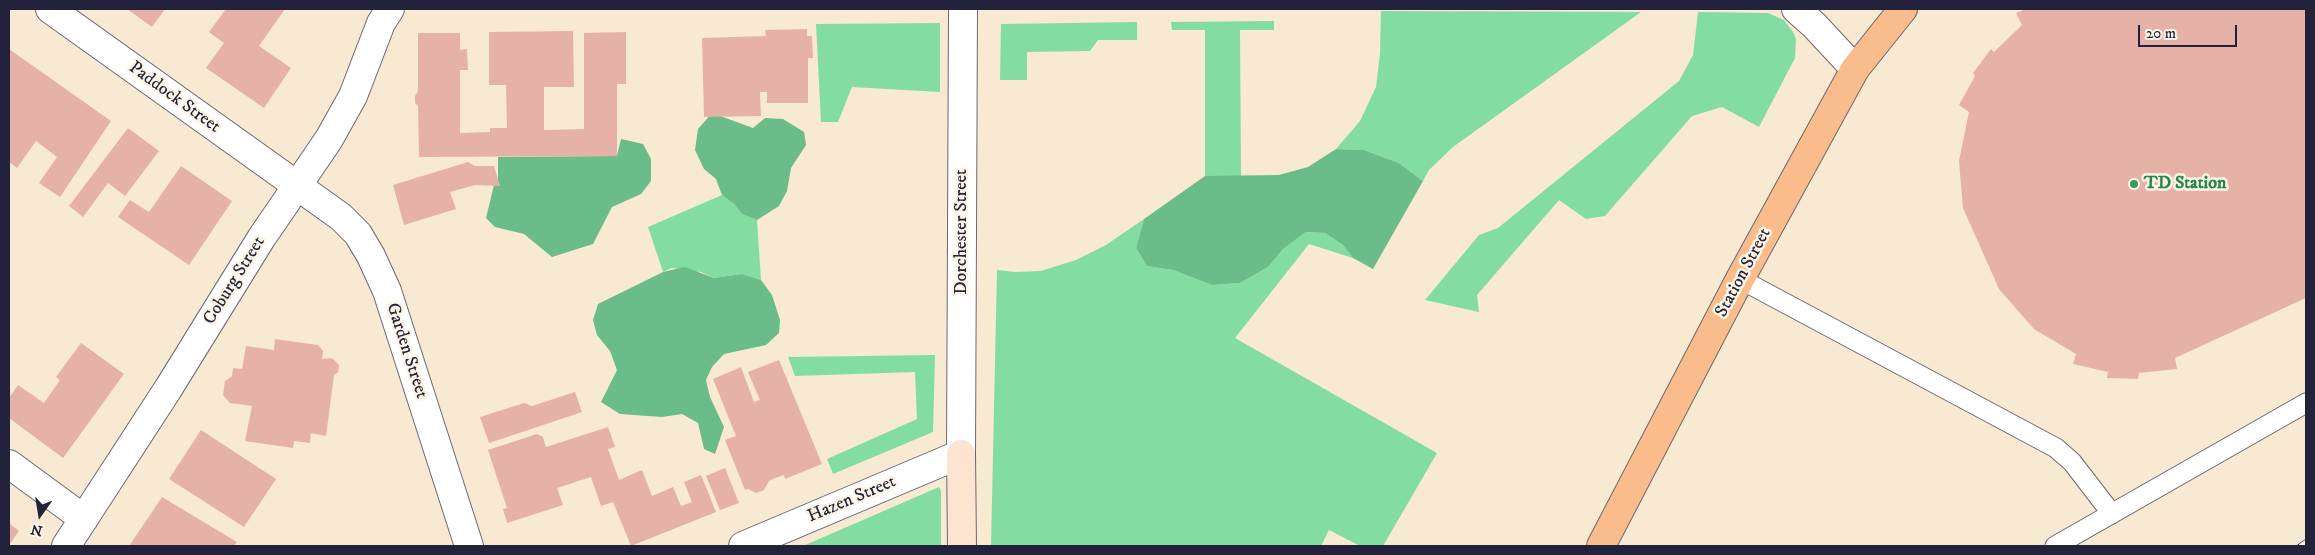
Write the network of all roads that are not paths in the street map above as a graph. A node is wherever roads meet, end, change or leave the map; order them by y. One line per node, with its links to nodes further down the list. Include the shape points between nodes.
1 (50, 9): 7 (street, Paddock Street)
2 (390, 9): 7 (street, Coburg Street, via 381,23 353,96 329,140)
3 (963, 9): 10 (street, Dorchester Street)
4 (1796, 9): 6 (street)
5 (1903, 9): 6 (main road, Station Street)
6 (1855, 69): 8 (main road, Station Street)
7 (297, 186): 13 (street, Coburg Street); 15 (street, Garden Street, via 341,217 358,234 371,256 387,291)
8 (1740, 278): 12 (lane, via 2056,448 2072,462); 18 (main road, Station Street)
9 (2306, 403): 12 (lane)
10 (961, 454): 16 (street, Hazen Street); 17 (main road)
11 (9, 464): 13 (street)
12 (2112, 514): 19 (lane)
13 (84, 519): 14 (street, Coburg Street)
14 (66, 546)
15 (469, 546)
16 (743, 546)
17 (962, 546)
18 (1601, 546)
19 (2055, 546)

